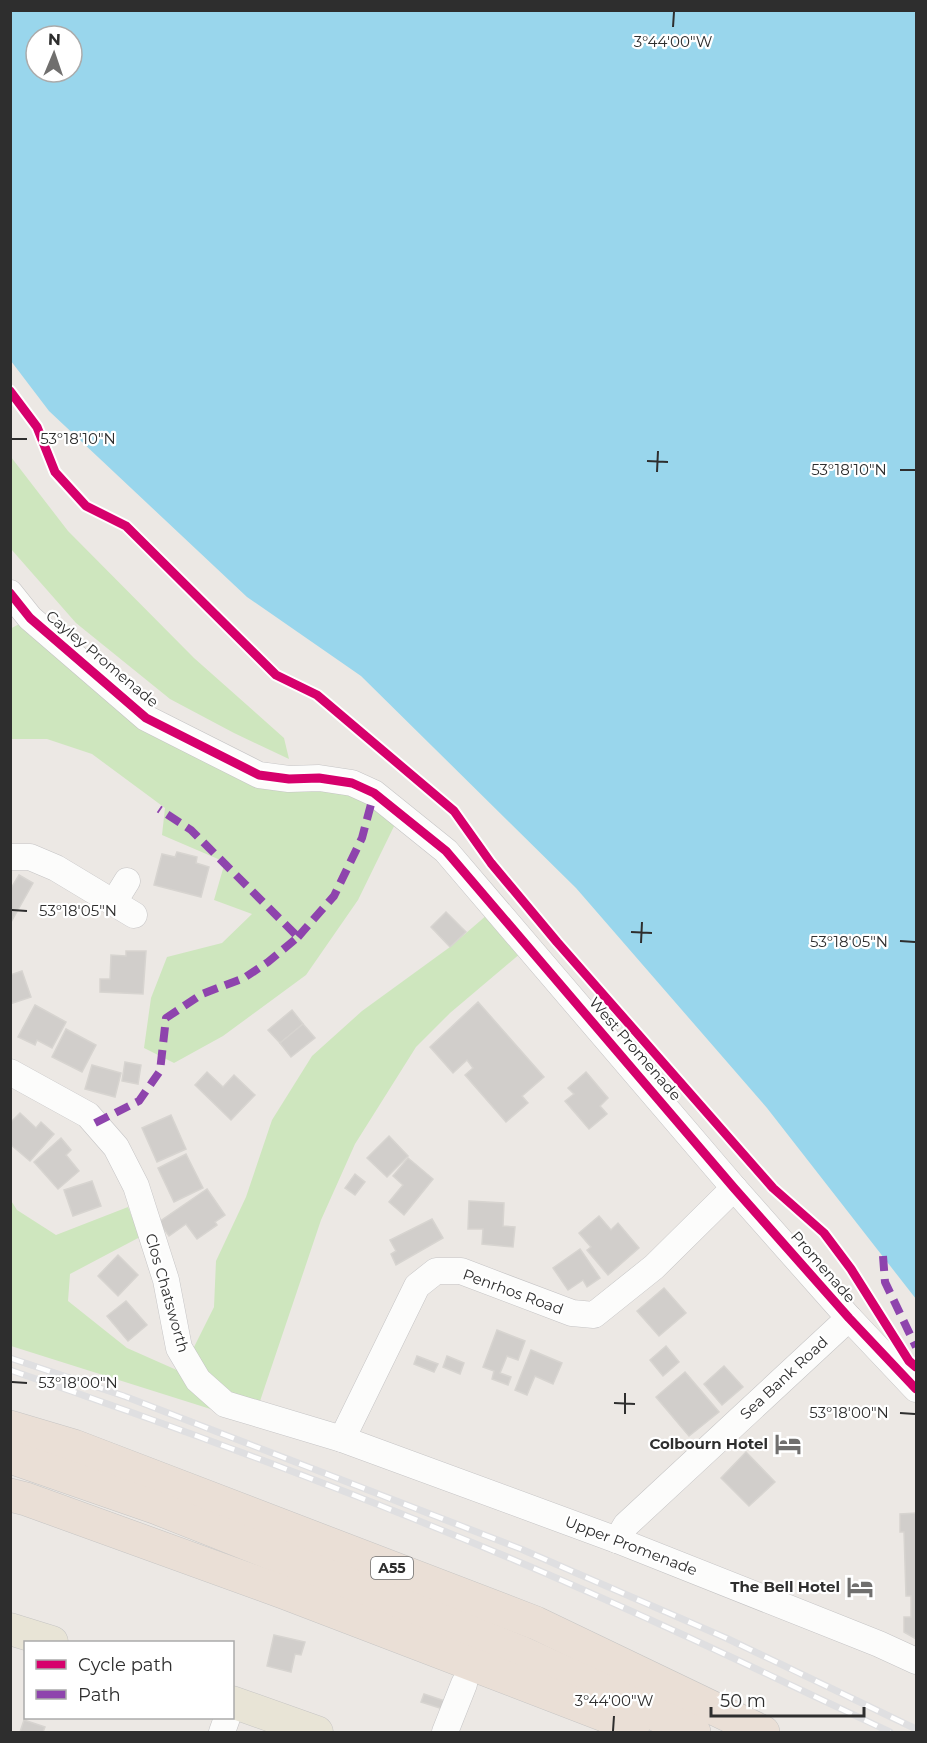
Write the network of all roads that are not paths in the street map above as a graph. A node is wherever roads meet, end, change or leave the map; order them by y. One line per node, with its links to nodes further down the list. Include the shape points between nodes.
1 (10, 593): 2 (street, Cayley Promenade)
2 (20, 623): 3 (street, Cayley Promenade, via 146,718 258,775)
3 (319, 778): 7 (street, West Promenade, via 352,783 374,793 446,851)
4 (10, 857): 5 (street, via 30,857)
5 (125, 900)
6 (10, 1072): 11 (street, Clos Chatsworth, via 88,1115 116,1147 136,1186 166,1280 179,1348 198,1380 225,1404)
7 (734, 1188): 8 (street, Promenade); 11 (street, Penrhos Road, via 654,1267 594,1315 572,1313 460,1271 436,1271 417,1286)
8 (849, 1318): 9 (street, Promenade); 14 (street, Sea Bank Road, via 626,1525)
9 (916, 1389)
10 (10, 1425): 24 (highway, A55, via 536,1623)
11 (342, 1439): 14 (street, Upper Promenade)
12 (10, 1457): 23 (highway, A55, via 157,1508 509,1648)
13 (10, 1495): 22 (highway, via 283,1592)
14 (617, 1540): 17 (street, Upper Promenade)
15 (10, 1629): 16 (main road)
16 (49, 1641)
17 (916, 1661)
18 (464, 1684): 21 (street)
19 (234, 1703): 20 (main road)
20 (317, 1732)
21 (445, 1732)
22 (648, 1732)
23 (694, 1732)
24 (763, 1732)

